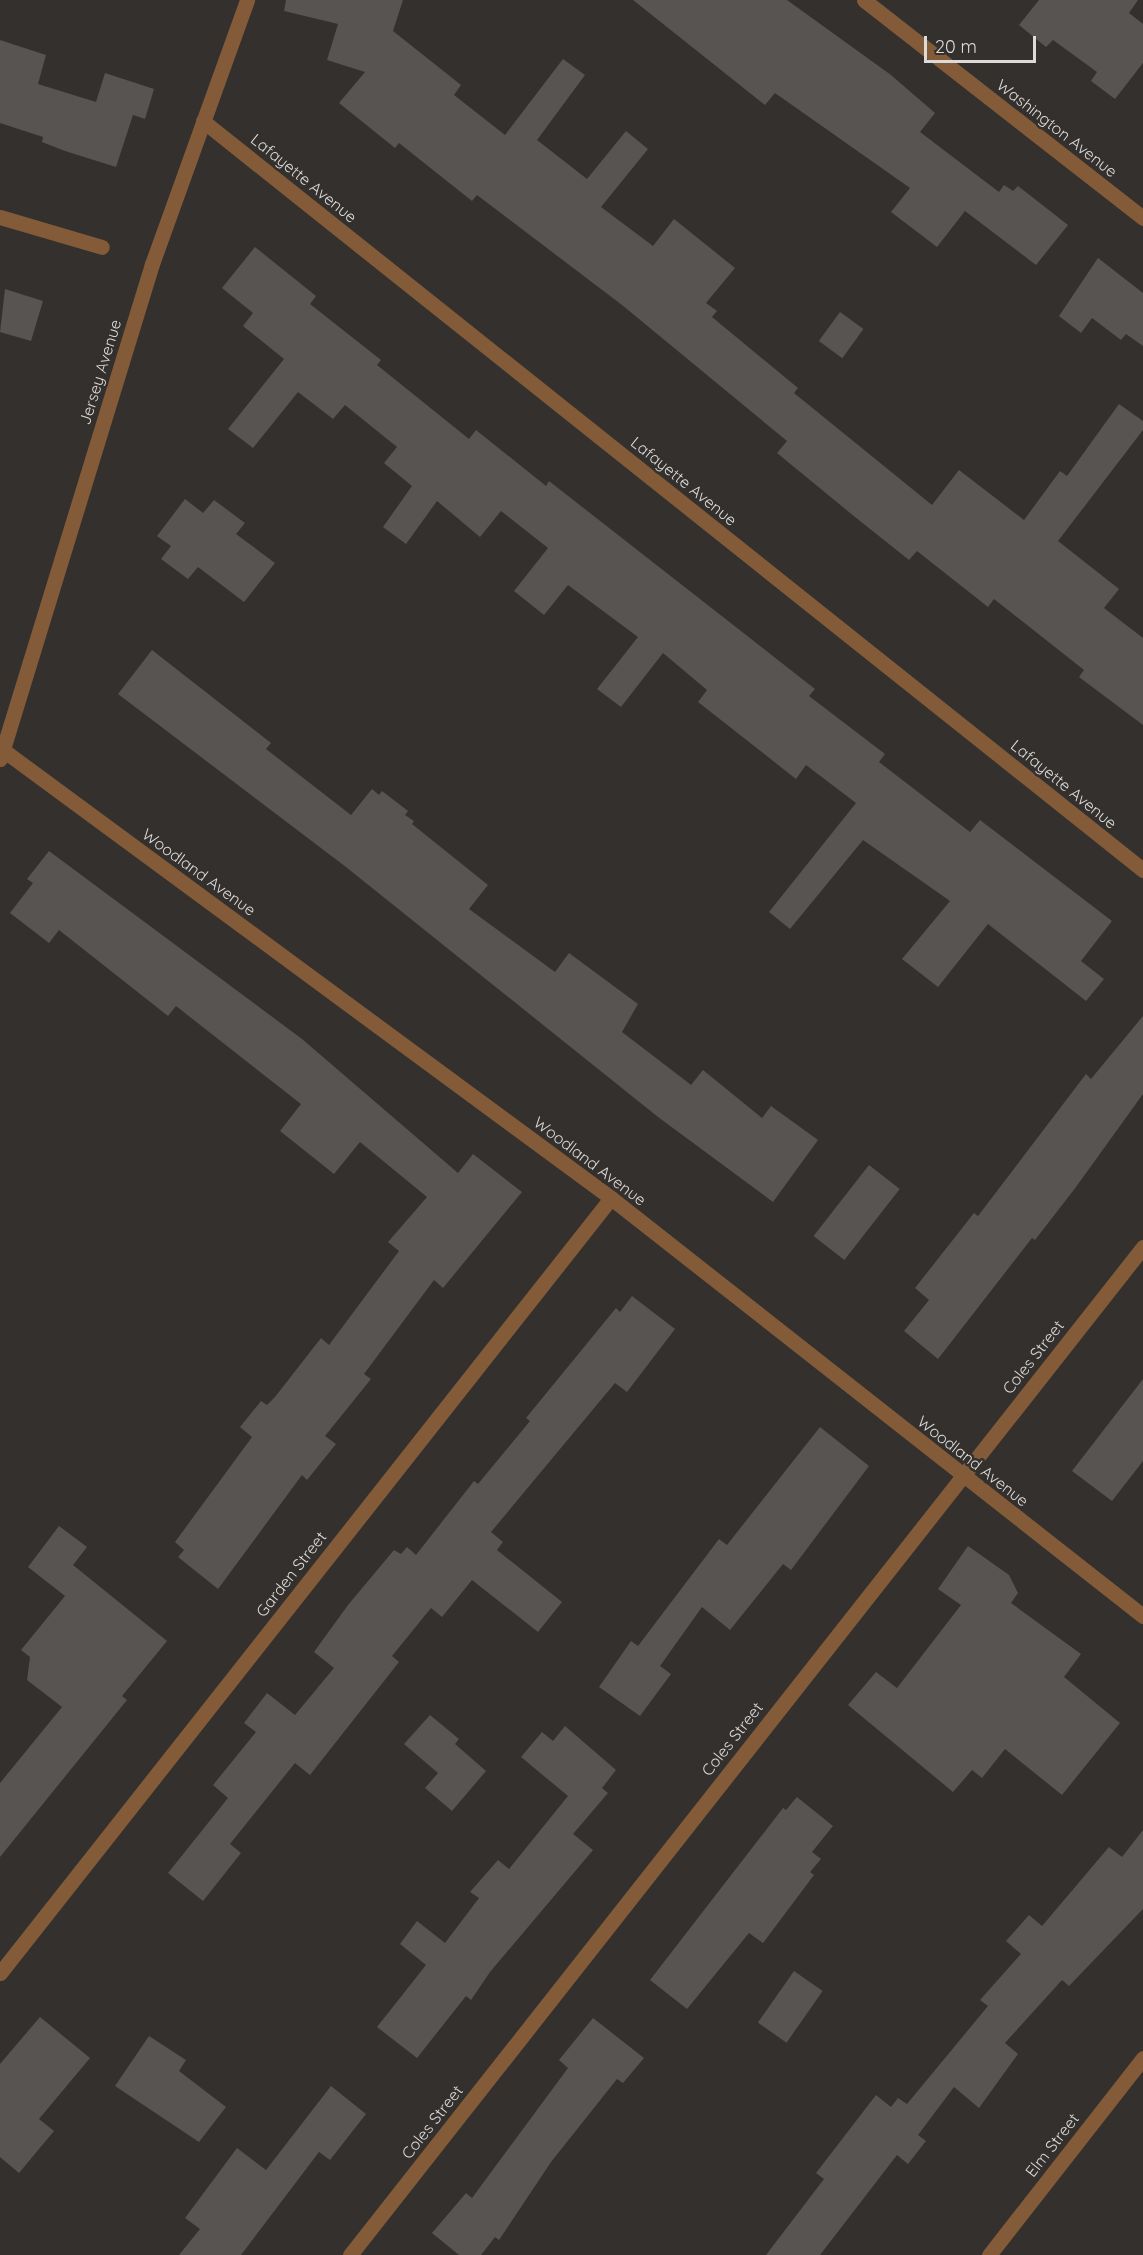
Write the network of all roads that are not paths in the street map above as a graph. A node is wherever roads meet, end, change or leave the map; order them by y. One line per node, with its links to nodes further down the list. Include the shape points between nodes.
1 (247, 0): 3 (street, Jersey Avenue)
2 (864, 0): 5 (street, Washington Avenue)
3 (203, 121): 7 (street, Jersey Avenue, via 152,264); 8 (street, Lafayette Avenue)
4 (0, 217): 6 (street)
5 (1143, 218)
6 (102, 247)
7 (1, 754): 9 (street, Woodland Avenue)
8 (1143, 870)
9 (611, 1198): 11 (street, Woodland Avenue); 13 (street, Garden Street)
10 (1143, 1247): 11 (street, Coles Street)
11 (962, 1476): 12 (street, Woodland Avenue); 15 (street, Coles Street)
12 (1143, 1616)
13 (0, 1973)
14 (1143, 2058): 16 (street, Elm Street)
15 (350, 2255)
16 (989, 2255)

